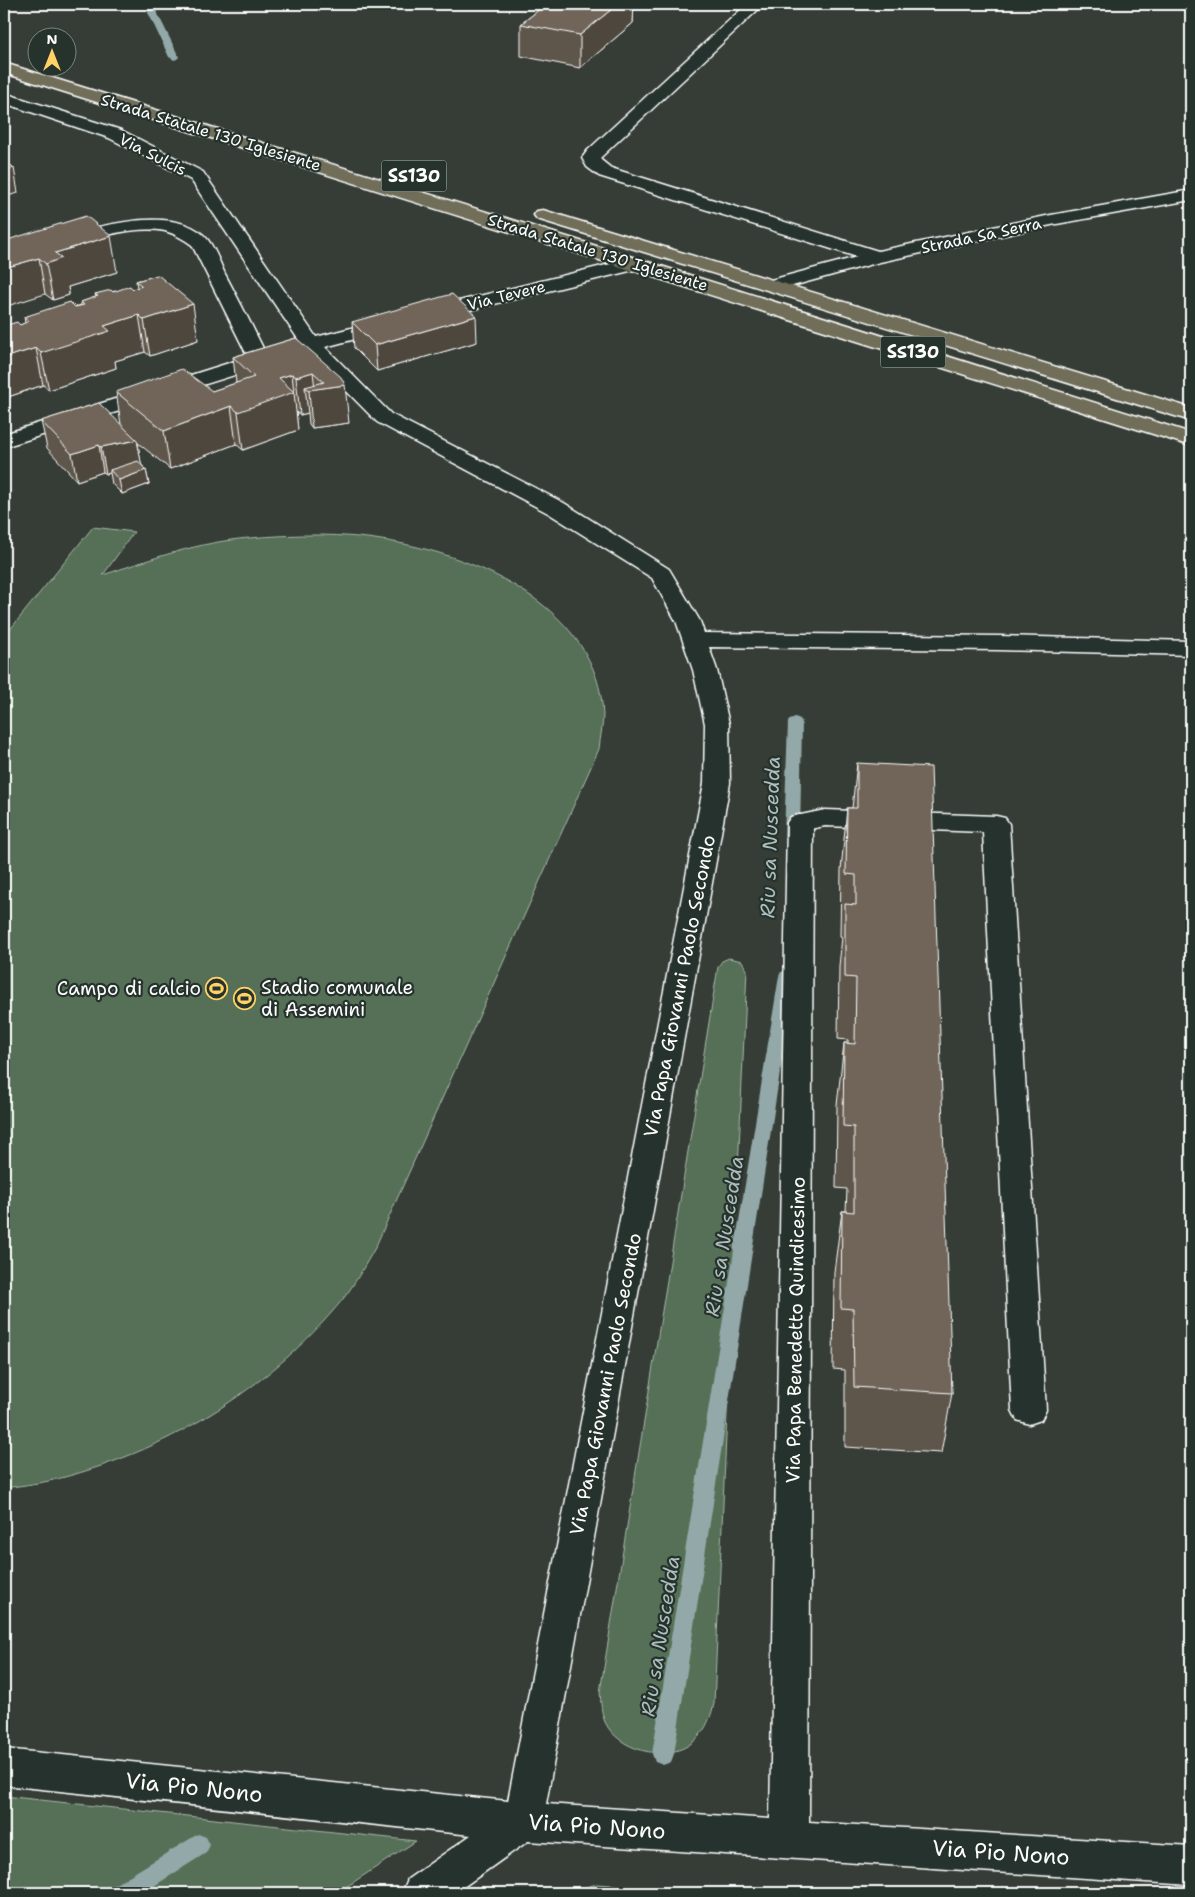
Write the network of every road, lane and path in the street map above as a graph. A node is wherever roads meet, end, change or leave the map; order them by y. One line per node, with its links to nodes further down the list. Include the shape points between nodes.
1 (756, 4): 10 (street, via 594,154 592,163 605,172)
2 (4, 52): 3 (main road)
3 (28, 59)
4 (4, 68): 12 (main road, Strada Statale 130 Iglesiente / SS130)
5 (78, 75): 7 (main road, Strada Statale 130 Iglesiente)
6 (4, 98): 14 (street, Via Sulcis, via 116,134 197,176)
7 (225, 119)
8 (1191, 195): 10 (street, Strada Sa Serra, via 1051,220)
9 (528, 211): 13 (main road, Strada Statale 130 Iglesiente / SS130)
10 (877, 257): 13 (street, Strada Sa Serra)
11 (4, 261): 15 (street, via 122,226 162,225 192,234 200,242)
12 (635, 264): 14 (street, Via Tevere); 17 (main road, Strada Statale 130 Iglesiente / SS130)
13 (774, 285): 16 (main road, Strada Statale 130 Iglesiente / SS130)
14 (310, 343): 15 (street, Via Tevere); 19 (street, Via Papa Giovanni Paolo Secondo, via 384,418 556,508 661,574)
15 (260, 361): 18 (street, Via Tevere)
16 (1191, 415)
17 (1191, 440)
18 (4, 441)
19 (695, 640): 20 (street); 23 (street, Via Papa Giovanni Paolo Secondo, via 717,724 717,783)
20 (1191, 648)
21 (1029, 1410): 24 (street, Via Papa Benedetto Quindicesimo, via 996,824 825,818 800,823)
22 (4, 1768): 23 (street, Via Pio Nono)
23 (524, 1822): 24 (street, Via Pio Nono); 26 (street)
24 (789, 1838): 25 (street, Via Pio Nono)
25 (1191, 1866)
26 (422, 1893)

